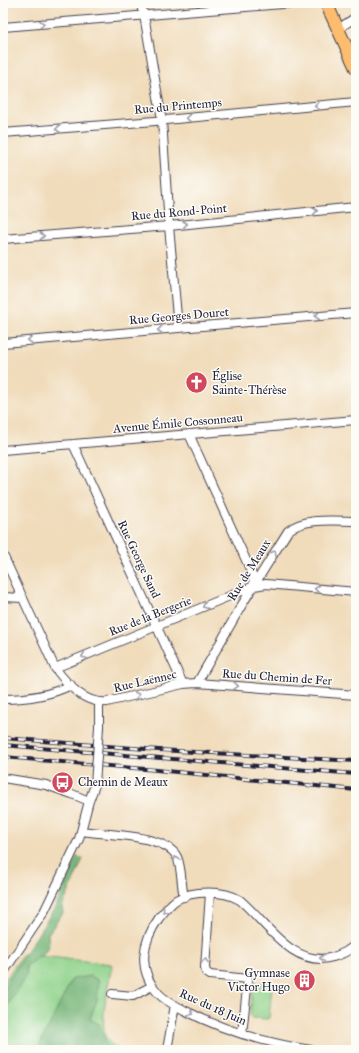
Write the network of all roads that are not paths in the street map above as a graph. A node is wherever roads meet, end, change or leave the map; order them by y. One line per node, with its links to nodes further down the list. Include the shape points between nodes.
1 (140, 3): 4 (street)
2 (294, 3): 4 (street)
3 (326, 3): 7 (main road)
4 (144, 15): 6 (street, one-way to 4); 10 (street)
5 (356, 17): 7 (street)
6 (3, 27)
7 (338, 29): 8 (main road)
8 (356, 68)
9 (356, 102): 10 (street, Rue du Printemps, one-way to 10)
10 (162, 120): 11 (street, Rue du Printemps, one-way to 11); 13 (street)
11 (3, 133)
12 (356, 207): 13 (street, Rue du Rond-Point, one-way to 12)
13 (169, 226): 14 (street, Rue du Rond-Point, one-way to 13); 16 (street)
14 (3, 239)
15 (356, 313): 16 (street, Rue Georges Douret, one-way to 16)
16 (178, 328): 17 (street, Rue Georges Douret, one-way to 17)
17 (3, 343)
18 (356, 420): 19 (street, Avenue Émile Cossonneau)
19 (189, 434): 20 (street, Avenue Émile Cossonneau); 24 (street, via 250,569)
20 (73, 444): 21 (street, Avenue Émile Cossonneau); 28 (street, Rue George Sand)
21 (3, 450)
22 (356, 521): 24 (street, Rue de Meaux, one-way to 22, via 284,537 294,526 312,521)
23 (3, 555): 27 (street)
24 (254, 586): 25 (street, Rue de la Bergerie, one-way to 24, via 266,584); 28 (street, Rue de la Bergerie, one-way to 28); 30 (street, Rue de Meaux)
25 (356, 592)
26 (3, 597): 27 (street)
27 (23, 598): 29 (street)
28 (156, 626): 29 (street, Rue de la Bergerie, one-way to 29); 31 (street, Rue George Sand)
29 (56, 668): 32 (street)
30 (197, 683): 31 (street, Rue Laënnec); 33 (street, Rue du Chemin de Fer, one-way to 33)
31 (183, 684): 35 (street, Rue Laënnec, one-way to 31)
32 (71, 685): 34 (street, via 56,692 30,698); 35 (street, via 84,698)
33 (356, 695)
34 (3, 699)
35 (98, 703): 37 (street, bridge, via 100,727 95,785)
36 (3, 778): 37 (street, via 46,785)
37 (89, 801): 38 (street)
38 (82, 831): 40 (street, one-way to 38, via 177,858 168,848 146,839); 42 (street, via 44,912)
39 (210, 893): 40 (street, Rue du 18 Juin); 41 (street, Rue du 18 Juin, one-way to 39, via 345,953 336,956 308,958 288,948 240,900 228,894); 46 (street, one-way to 39, via 248,979 210,975 205,968)
40 (184, 896): 43 (street, Rue du 18 Juin, one-way to 43, via 165,910 148,936 144,954 145,968)
41 (356, 943)
42 (3, 973)
43 (152, 986): 44 (street, via 133,996); 45 (street, Rue du 18 Juin)
44 (112, 994)
45 (175, 1005): 46 (street, Rue du 18 Juin, one-way to 46); 47 (street)
46 (242, 1034): 48 (street, Rue du 18 Juin)
47 (167, 1050)
48 (311, 1050)

